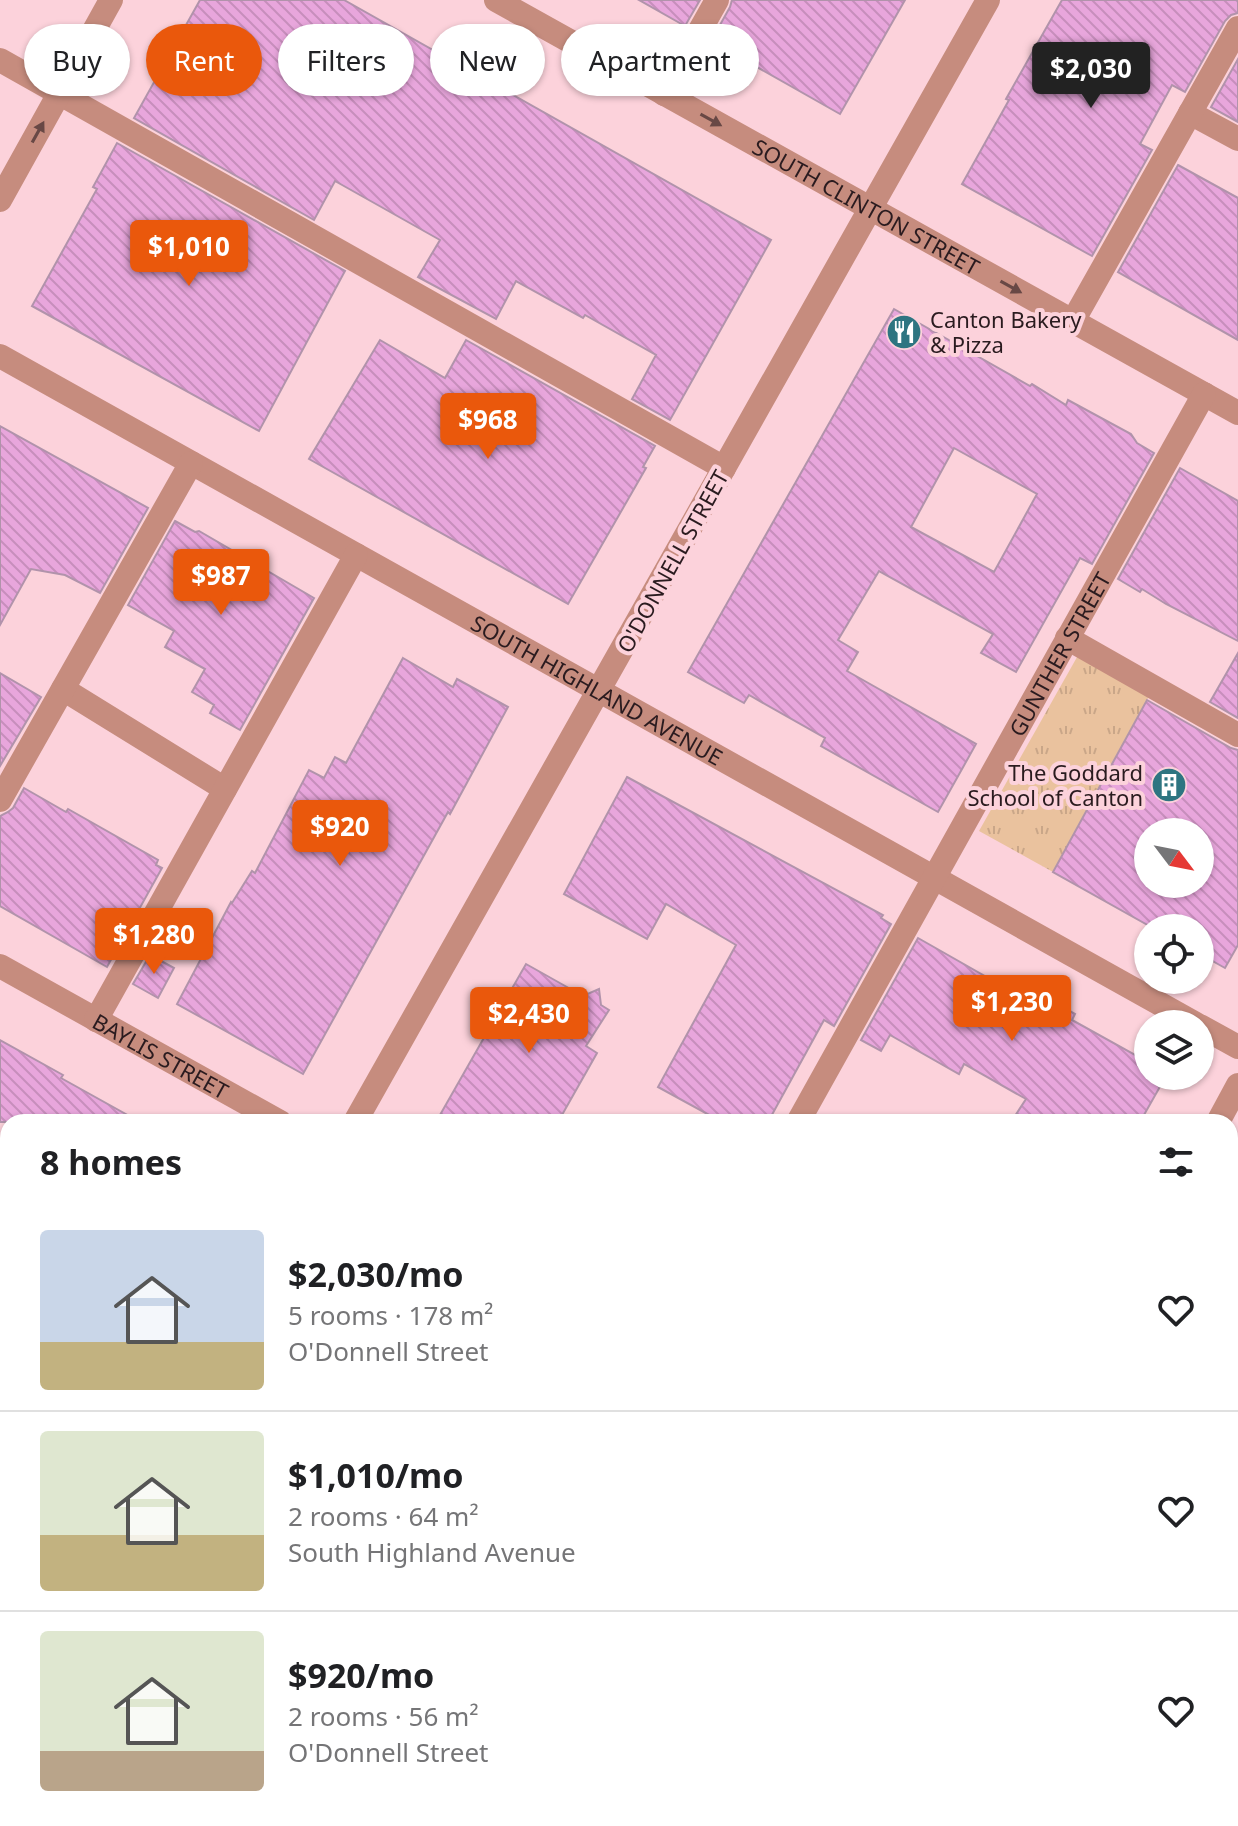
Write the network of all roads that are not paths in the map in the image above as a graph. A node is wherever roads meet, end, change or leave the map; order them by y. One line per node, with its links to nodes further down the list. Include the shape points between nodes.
1 (111, 0): 5 (street)
2 (496, 0): 8 (street, SOUTH CLINTON STREET)
3 (717, 0): 6 (street)
4 (988, 0): 17 (street, O'DONNELL STREET)
5 (98, 24)
6 (703, 24)
7 (1238, 28): 14 (street)
8 (561, 36)
9 (0, 60): 10 (street)
10 (24, 73)
11 (58, 96): 16 (street, one-way to 11)
12 (65, 96): 23 (street)
13 (668, 96): 17 (street, SOUTH CLINTON STREET, one-way to 17)
14 (1190, 113): 15 (street); 18 (street)
15 (1238, 139)
16 (0, 200)
17 (871, 209): 18 (street, SOUTH CLINTON STREET, one-way to 18); 23 (street, O'DONNELL STREET)
18 (1073, 321): 20 (street, SOUTH CLINTON STREET)
19 (0, 356): 22 (street, SOUTH HIGHLAND AVENUE)
20 (1204, 394): 21 (street, SOUTH CLINTON STREET); 25 (street, GUNTHER STREET)
21 (1238, 413)
22 (191, 463): 24 (street, SOUTH HIGHLAND AVENUE); 26 (street)
23 (724, 468): 27 (street, O'DONNELL STREET)
24 (356, 555): 27 (street, SOUTH HIGHLAND AVENUE); 29 (street)
25 (1067, 638): 28 (street); 31 (street, GUNTHER STREET)
26 (63, 689): 29 (street); 30 (street)
27 (599, 690): 31 (street, SOUTH HIGHLAND AVENUE); 39 (street, O'DONNELL STREET)
28 (1238, 735)
29 (225, 789): 34 (street)
30 (0, 800)
31 (934, 877): 33 (street, SOUTH HIGHLAND AVENUE); 40 (street, GUNTHER STREET)
32 (0, 966): 34 (street, BAYLIS STREET)
33 (1171, 1010)
34 (96, 1020): 38 (street, BAYLIS STREET)
35 (1214, 1034): 36 (street, SOUTH HIGHLAND AVENUE)
36 (1238, 1047)
37 (1238, 1085): 41 (street)
38 (266, 1114)
39 (360, 1114)
40 (802, 1114)
41 (1222, 1114)

